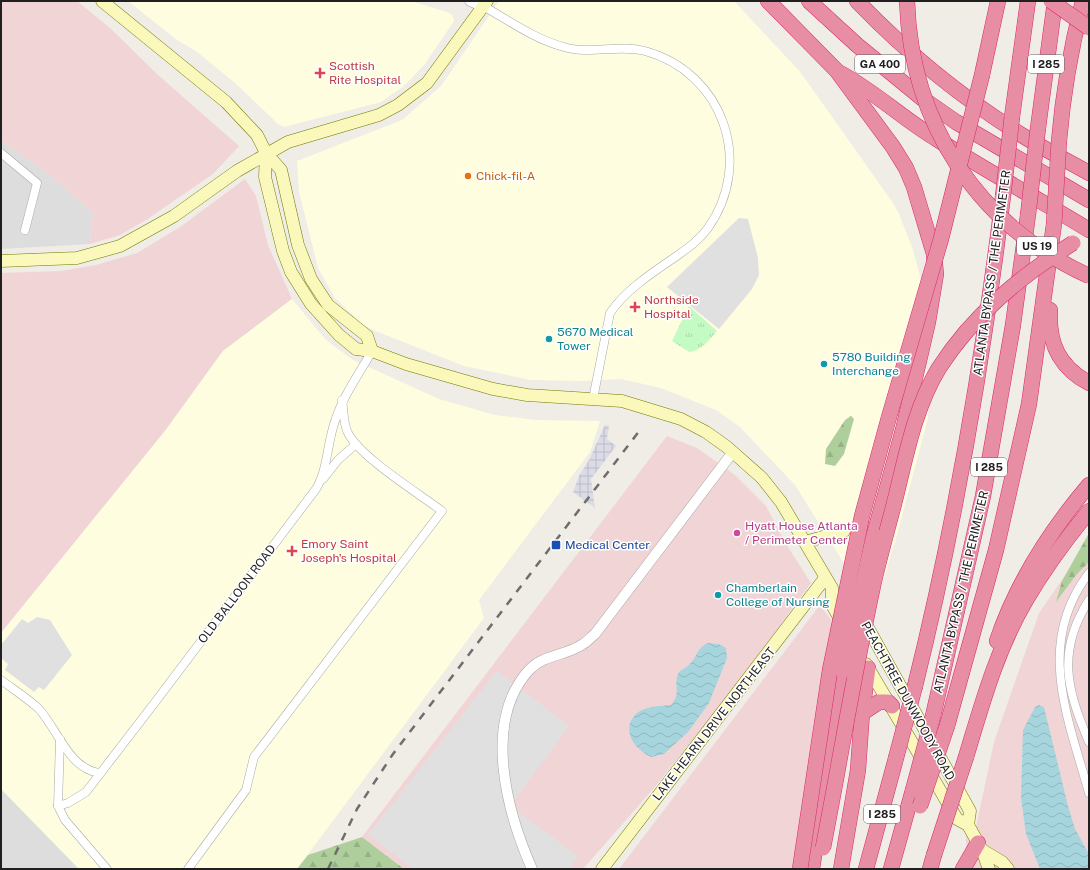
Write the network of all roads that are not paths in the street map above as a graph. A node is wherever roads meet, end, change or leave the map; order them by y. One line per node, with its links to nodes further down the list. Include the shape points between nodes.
1 (102, 1): 18 (main road, PEACHTREE DUNWOODY ROAD, via 226,102 257,135)
2 (470, 1): 13 (street)
3 (768, 1): 15 (highway)
4 (797, 1): 16 (highway, via 838,39)
5 (810, 1): 16 (highway, GA 400, via 857,45)
6 (857, 1): 19 (highway, GA 400, via 950,84 1019,134)
7 (907, 1): 26 (highway, US 19, bridge, via 912,56 921,93 936,129 956,163 973,187 1015,228 1041,249)
8 (998, 1): 61 (highway, bridge, via 941,239 888,416 860,524 830,670)
9 (1028, 1): 65 (highway, ATLANTA BYPASS / THE PERIMETER / I 285, bridge, via 990,301 962,469 938,590)
10 (1051, 1): 14 (highway, bridge)
11 (1055, 1): 54 (highway, ATLANTA BYPASS / THE PERIMETER / I 285, bridge, via 1012,332 983,496 933,716)
12 (1083, 1): 24 (highway, bridge, via 1063,94)
13 (485, 3): 18 (main road, via 427,83 404,101 379,115 288,142); 29 (street, via 527,33 564,47 576,50 634,49 667,60 687,72 702,86 715,103 725,124 730,171 727,191 720,209 708,229 692,245 616,304 610,313)
14 (1089, 28)
15 (837, 72): 22 (highway, via 862,85 934,138); 62 (highway, bridge, via 894,146 914,186 934,254 934,291 903,430 874,535 843,671)
16 (924, 99): 20 (highway, GA 400, via 956,122)
17 (1, 153): 21 (street, via 37,183)
18 (266, 153): 25 (main road, via 174,216 120,246 77,258); 27 (main road, PEACHTREE DUNWOODY ROAD, via 281,170 298,245 312,279 328,305 367,336); 27 (main road, PEACHTREE DUNWOODY ROAD, via 265,177 291,272 322,318 339,335 356,349)
19 (1089, 173)
20 (1089, 200)
21 (25, 230)
22 (1089, 230)
23 (1089, 235): 63 (highway, bridge, via 1041,263 1005,291 954,347 923,398 913,427 873,584)
24 (1050, 257): 28 (highway, via 1052,274 1049,324 1053,342 1068,369); 54 (highway, bridge, via 1030,404 996,550 947,726 920,806)
25 (1, 262)
26 (1089, 276)
27 (372, 351): 29 (main road, PEACHTREE DUNWOODY ROAD, via 406,364 493,389 527,395); 30 (street, OLD BALLOON ROAD)
28 (1089, 383)
29 (593, 399): 32 (main road, PEACHTREE DUNWOODY ROAD, via 622,401 681,419 706,432)
30 (342, 400): 31 (street, via 347,432); 35 (street, OLD BALLOON ROAD)
31 (356, 444): 35 (street, via 338,460); 58 (street, via 373,460 442,511 254,757 246,790)
32 (733, 452): 33 (main road, PEACHTREE DUNWOODY ROAD); 34 (street)
33 (742, 460): 34 (street); 39 (main road, PEACHTREE DUNWOODY ROAD, via 762,478 781,502)
34 (721, 467): 59 (street, via 595,634 583,644 540,661 529,670 515,691 504,725 506,788 512,817)
35 (318, 485): 50 (street, OLD BALLOON ROAD)
36 (1089, 485): 45 (highway, via 1056,526 1022,580 994,647)
37 (1089, 511): 45 (highway, via 1025,601)
38 (844, 531): 39 (main road)
39 (805, 542): 41 (main road, PEACHTREE DUNWOODY ROAD)
40 (1089, 573): 51 (street, via 1072,600 1066,617 1059,668 1062,697)
41 (829, 583): 43 (main road, PEACHTREE DUNWOODY ROAD, via 832,605); 53 (main road, PEACHTREE DUNWOODY ROAD, via 847,591 970,811); 60 (main road, LAKE HEARN DRIVE NORTHEAST)
42 (1089, 600): 49 (street, via 1077,622 1068,667 1071,695)
43 (868, 668): 46 (main road, PEACHTREE DUNWOODY ROAD); 47 (highway)
44 (1, 680): 48 (street, via 37,708)
45 (985, 694): 56 (highway, bridge)
46 (892, 706): 47 (highway, via 888,702 879,702); 53 (main road, PEACHTREE DUNWOODY ROAD, via 957,819)
47 (862, 713): 64 (highway, via 858,770)
48 (60, 739): 50 (street, via 78,764 86,770); 52 (street)
49 (1089, 742)
50 (100, 772): 52 (street, OLD BALLOON ROAD, via 86,792)
51 (1089, 793)
52 (58, 806): 57 (street, via 65,820)
53 (968, 825): 55 (main road, PEACHTREE DUNWOODY ROAD)
54 (900, 838): 66 (highway, ATLANTA BYPASS / THE PERIMETER / I 285)
55 (980, 847): 67 (highway); 68 (main road, PEACHTREE DUNWOODY ROAD); 69 (main road, PEACHTREE DUNWOODY ROAD)
56 (932, 862)
57 (107, 869)
58 (188, 869)
59 (532, 869)
60 (602, 869)
61 (800, 869)
62 (812, 869)
63 (819, 869)
64 (841, 869)
65 (866, 869)
66 (891, 869)
67 (963, 869)
68 (989, 869)
69 (1008, 869)

